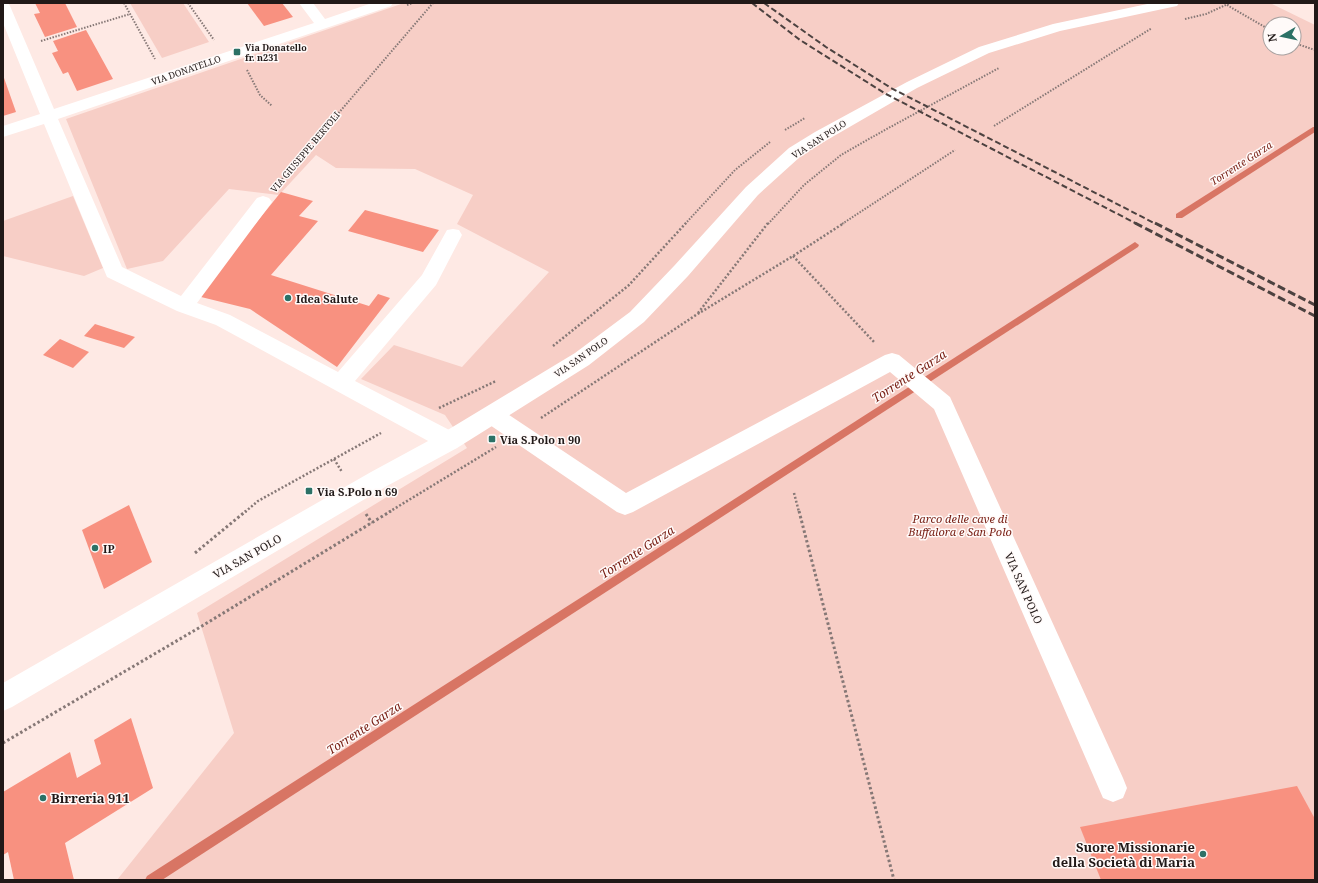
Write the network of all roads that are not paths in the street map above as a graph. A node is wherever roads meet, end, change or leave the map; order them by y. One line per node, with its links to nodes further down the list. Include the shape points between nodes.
1 (306, 3): 5 (street)
2 (386, 3): 5 (street, VIA DONATELLO)
3 (1172, 3): 12 (street, VIA SAN POLO, via 1058,27 984,50 912,85 821,136 795,152 752,191 637,317 582,359)
4 (3, 6): 6 (street)
5 (322, 24): 6 (street, VIA DONATELLO)
6 (49, 116): 7 (street, VIA DONATELLO); 10 (street, via 114,272)
7 (3, 132)
8 (263, 202): 10 (street, VIA GIUSEPPE BERTOLI)
9 (453, 235): 11 (street, via 429,280)
10 (184, 306): 11 (street, via 223,320)
11 (341, 384): 13 (street)
12 (492, 415): 13 (street, VIA SAN POLO); 15 (street, VIA SAN POLO, via 625,505 892,361 942,402)
13 (449, 442): 14 (street, VIA SAN POLO)
14 (3, 698)
15 (1113, 788)

